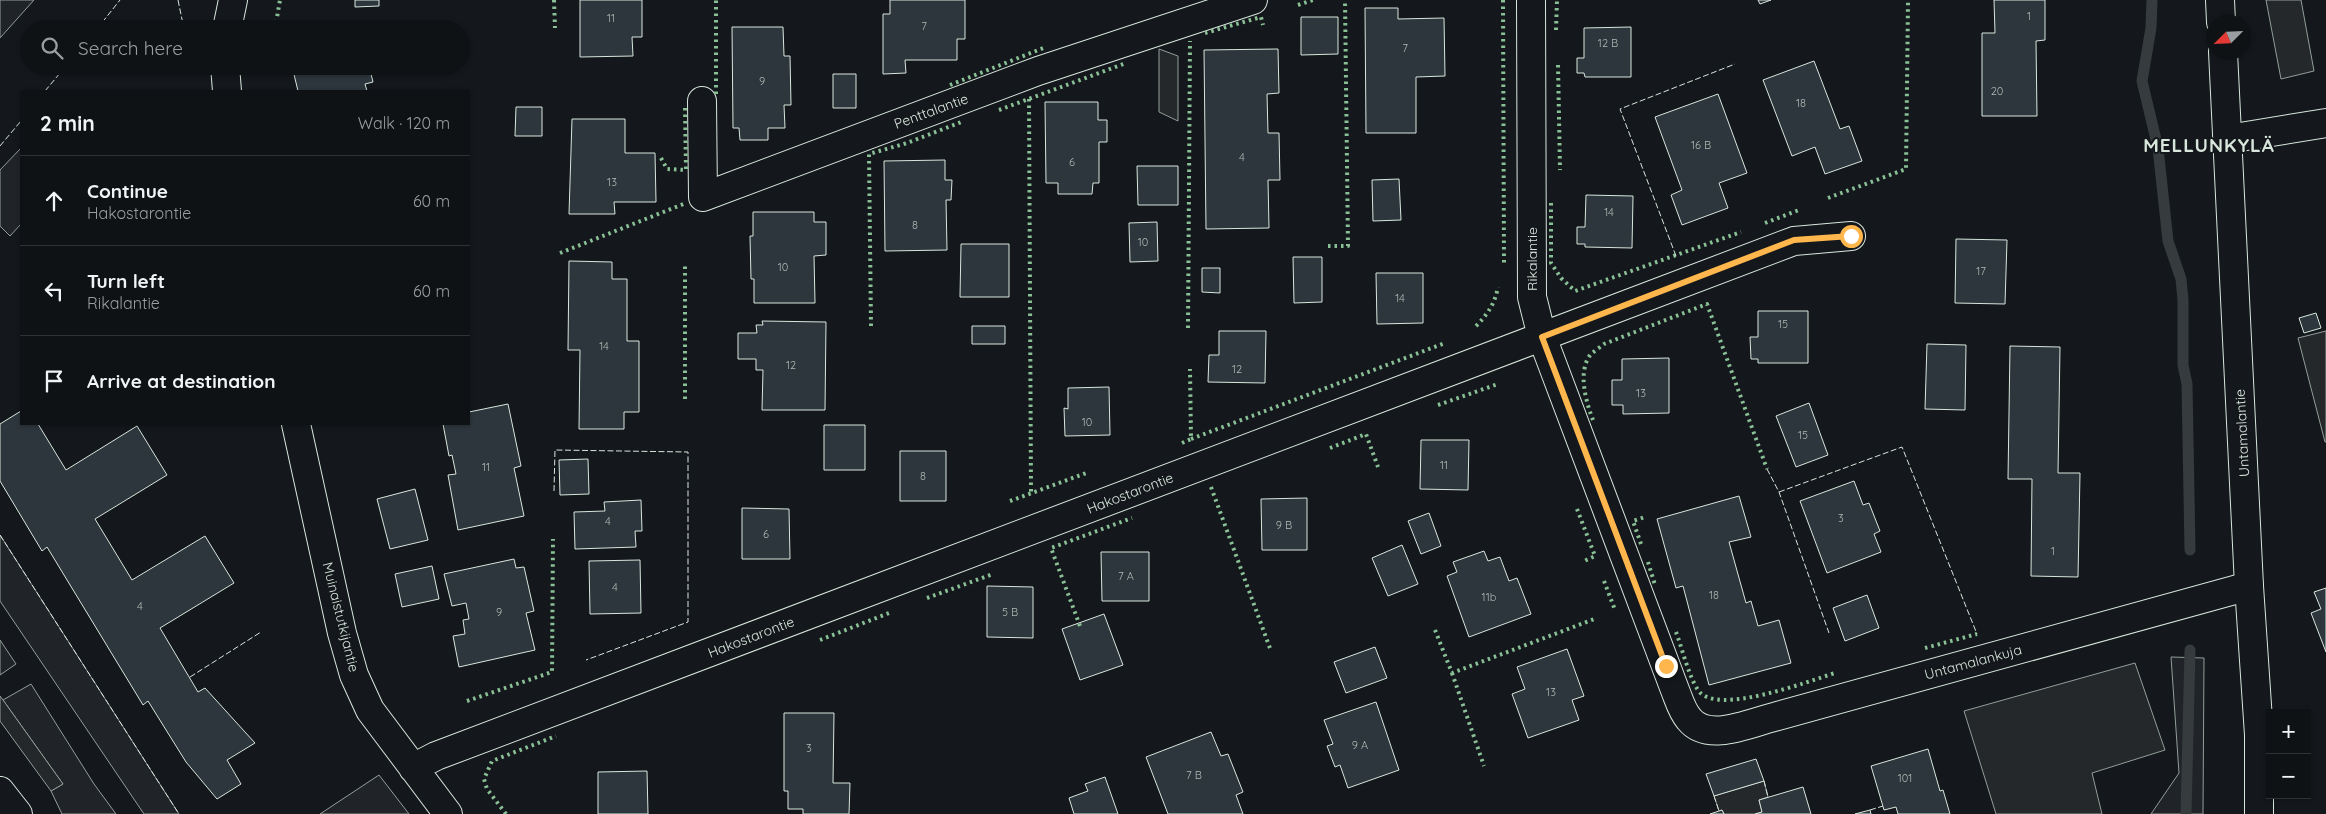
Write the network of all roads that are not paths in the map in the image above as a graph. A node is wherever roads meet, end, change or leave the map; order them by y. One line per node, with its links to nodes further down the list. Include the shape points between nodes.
1 (233, 0): 6 (street)
2 (1253, 0): 10 (street, Penttalantie, via 1038,72 703,197)
3 (1531, 0): 14 (street, Rikalantie, via 1532,297)
4 (2220, 0): 5 (street)
5 (2221, 15)
6 (229, 20)
7 (2223, 60): 12 (street, Untamalantie)
8 (226, 75): 9 (street)
9 (227, 90)
10 (702, 100)
11 (2326, 123): 12 (street)
12 (2228, 140): 16 (street, Untamalantie)
13 (1851, 236): 14 (street, Hakostarontie, via 1794,240)
14 (1542, 337): 17 (street, Rikalantie, via 1675,690 1684,711); 18 (street, Hakostarontie, via 445,753)
15 (296, 425): 18 (street, Muinaistutkijantie, via 354,675 370,710)
16 (2249, 586): 17 (street, Untamalankuja, via 1774,717 1723,729 1708,730); 22 (street, Untamalantie, via 2259,734)
17 (1696, 726)
18 (413, 768): 21 (street, Muinaistutkijantie)
19 (0, 791): 20 (street)
20 (18, 814)
21 (448, 814)
22 (2259, 814)

